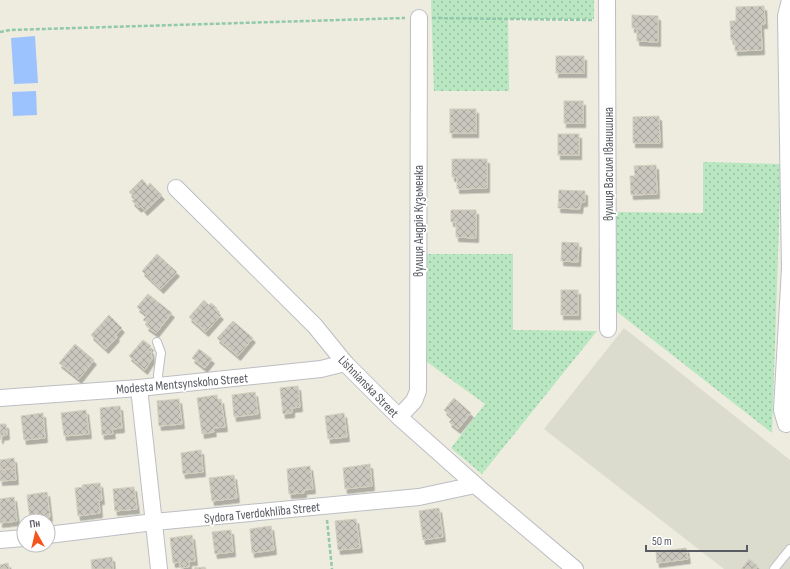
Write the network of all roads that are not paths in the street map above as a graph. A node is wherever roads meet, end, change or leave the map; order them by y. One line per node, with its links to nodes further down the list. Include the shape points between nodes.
1 (607, 0): 5 (street, вулиця Василя Іванишина)
2 (790, 0): 12 (street, via 786,16 790,268 782,410)
3 (419, 18): 11 (street, вулиця Андрія Кузьменка, via 418,392 414,401)
4 (176, 188): 7 (street, Lishnianska Street, via 315,326)
5 (608, 328)
6 (157, 342): 8 (lane, via 161,353)
7 (345, 363): 8 (street, Modesta Mentsynskoho Street, via 321,369); 11 (street, Lishnianska Street)
8 (159, 386): 9 (street, Modesta Mentsynskoho Street)
9 (139, 388): 10 (street, Modesta Mentsynskoho Street); 14 (street)
10 (0, 398)
11 (399, 417): 13 (street, Lishnianska Street)
12 (786, 424)
13 (475, 485): 14 (street, Sydora Tverdokhliba Street, via 419,497); 20 (street, Lishnianska Street)
14 (154, 522): 15 (street, Sydora Tverdokhliba Street); 19 (street)
15 (56, 534)
16 (16, 539): 17 (street)
17 (0, 540)
18 (790, 549): 21 (lane)
19 (159, 569)
20 (575, 569)
21 (774, 569)

